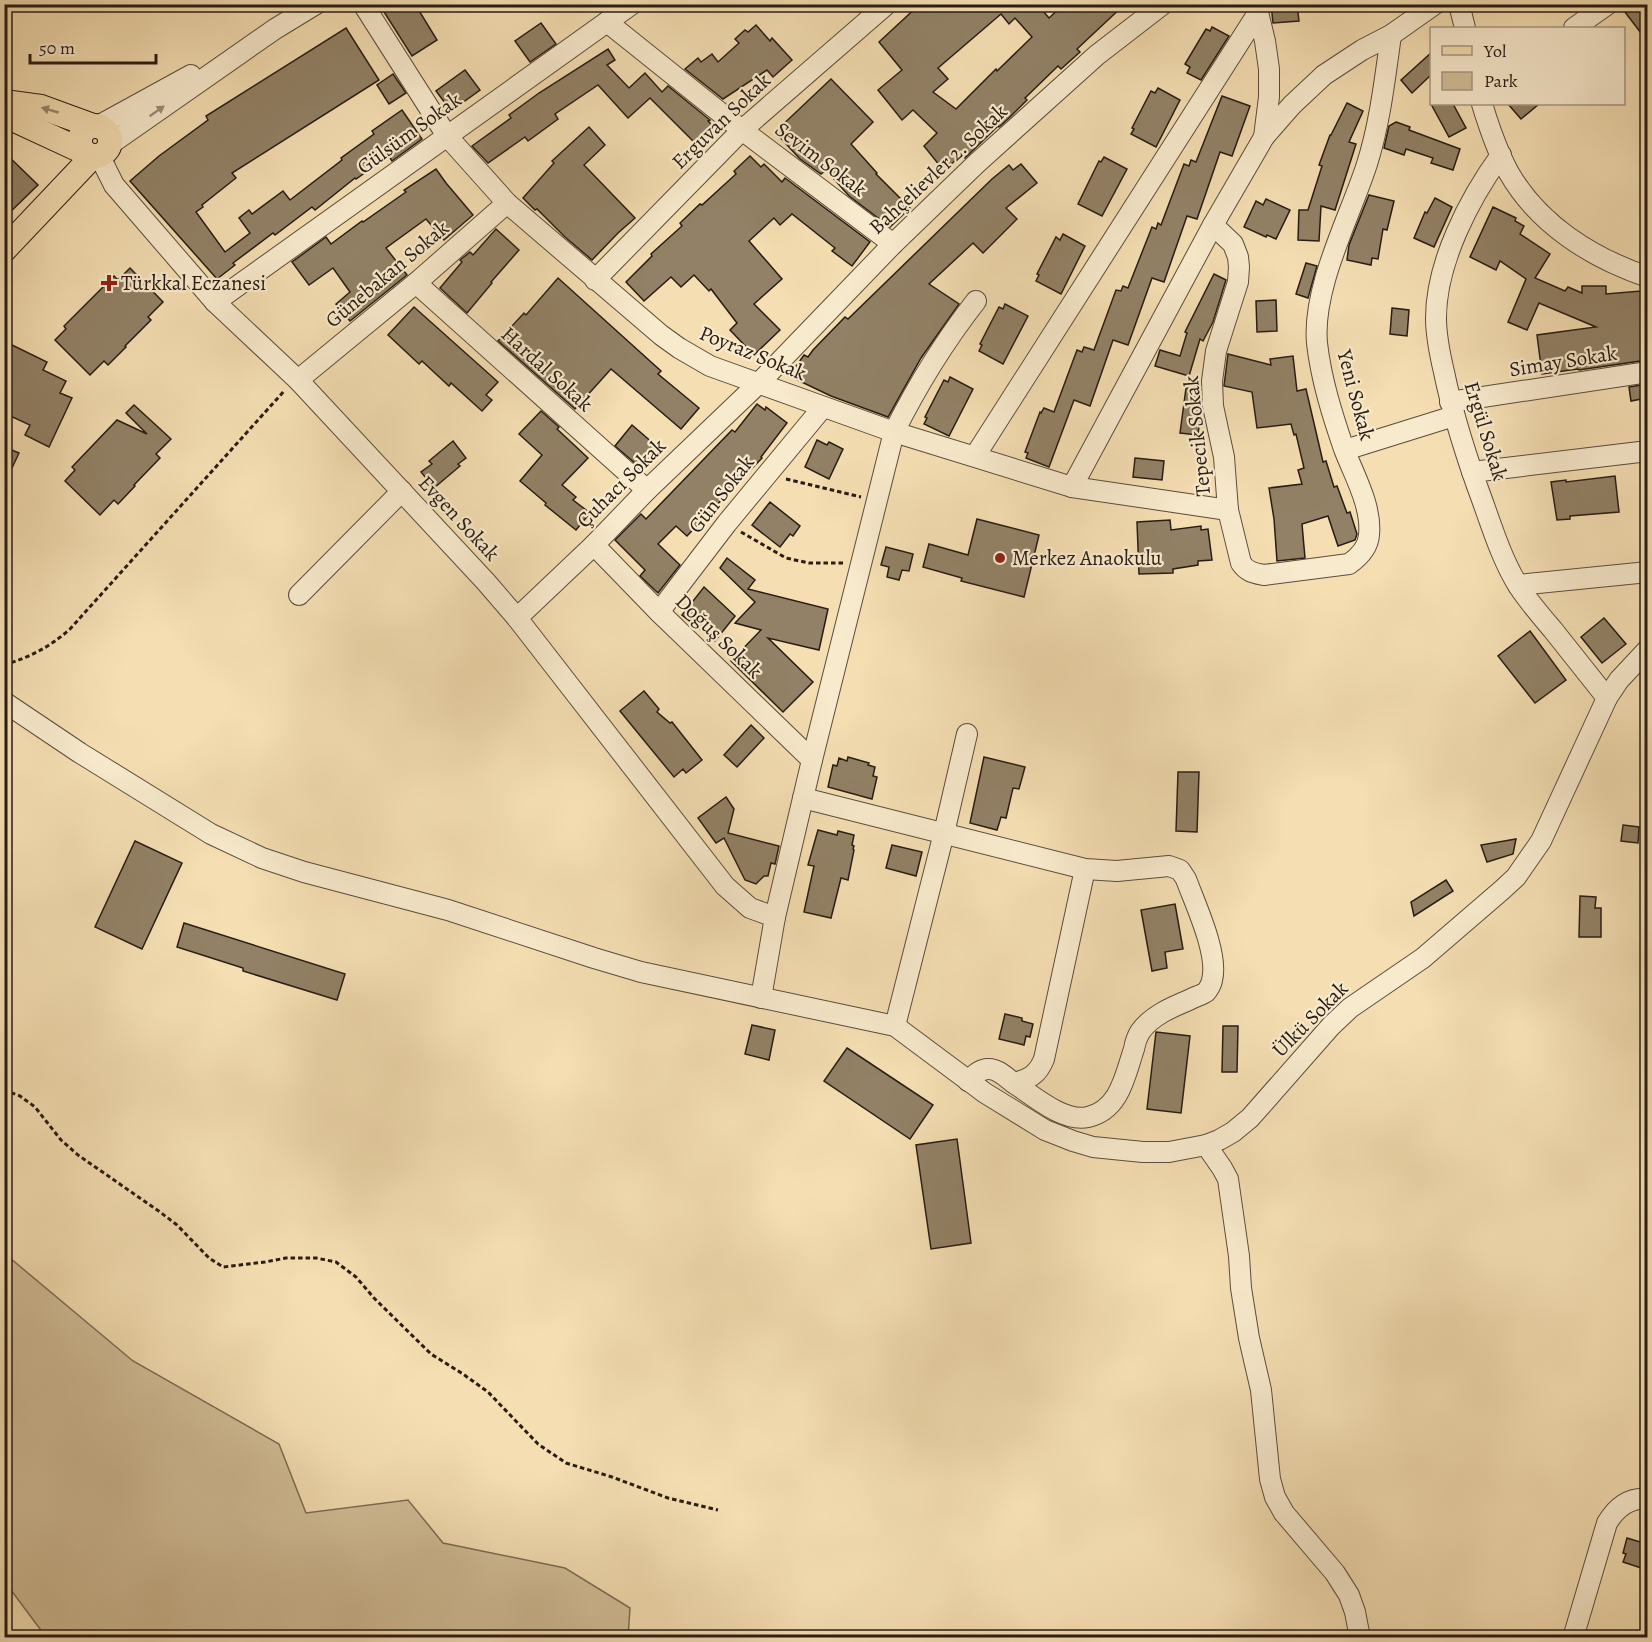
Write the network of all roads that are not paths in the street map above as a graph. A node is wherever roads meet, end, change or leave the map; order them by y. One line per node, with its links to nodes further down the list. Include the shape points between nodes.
1 (316, 4): 20 (street)
2 (363, 4): 18 (street, Poyraz Sokak)
3 (632, 4): 10 (street, Gülsüm Sokak)
4 (887, 4): 17 (street, Erguvan Sokak)
5 (1163, 4): 24 (street, Bahçelievler 2. Sokak, via 1097,55)
6 (1435, 4): 13 (street)
7 (1459, 4): 11 (street)
8 (1608, 4): 12 (street)
9 (1257, 9): 19 (street, via 1269,69); 39 (street)
10 (607, 22): 17 (street, Sevim Sokak); 18 (street, Gülsüm Sokak)
11 (1465, 27)
12 (1575, 27)
13 (1391, 35): 19 (street, via 1324,75); 37 (street, Yeni Sokak, via 1367,164 1334,251 1318,315 1322,374)
14 (4, 102): 20 (main road, one-way to 14, via 68,116 41,107)
15 (1482, 105): 21 (street)
16 (4, 115): 20 (main road)
17 (742, 130): 24 (street, Sevim Sokak); 27 (street, Erguvan Sokak)
18 (447, 136): 22 (street, Poyraz Sokak); 30 (street, Gülsüm Sokak)
19 (1264, 137): 23 (street)
20 (96, 143): 25 (main road); 30 (street, Evgen Sokak, via 114,185)
21 (1501, 155): 26 (street, via 1521,190 1546,219 1588,251); 35 (street, Ergül Sokak, via 1467,209 1440,286 1437,332)
22 (507, 203): 27 (street, Poyraz Sokak); 28 (street, Günebakan Sokak)
23 (1213, 225): 41 (street); 44 (street, Tepecik Sokak, via 1233,244 1239,267 1216,351 1212,381)
24 (893, 244): 33 (street, Bahçelievler 2. Sokak)
25 (4, 250)
26 (1647, 277)
27 (596, 280): 33 (street, Poyraz Sokak, via 695,358)
28 (416, 283): 32 (street, Günebakan Sokak); 42 (street, Hardal Sokak)
29 (976, 301): 36 (street, via 938,353)
30 (215, 302): 32 (street, Evgen Sokak)
31 (1647, 372): 35 (street, Simay Sokak)
32 (297, 380): 43 (street, Evgen Sokak)
33 (759, 383): 34 (street, Poyraz Sokak); 42 (street, Çuhacı Sokak)
34 (823, 407): 36 (street, Poyraz Sokak); 49 (street, Gün Sokak)
35 (1452, 409): 37 (street, Simay Sokak); 40 (street, Ergül Sokak)
36 (894, 432): 39 (street, Poyraz Sokak); 55 (street)
37 (1345, 450): 44 (street, Yeni Sokak, via 1365,505 1369,529 1365,549 1349,564 1264,575 1245,569)
38 (1647, 451): 40 (street)
39 (975, 456): 41 (street, Poyraz Sokak)
40 (1472, 472): 47 (street, Ergül Sokak)
41 (1072, 487): 44 (street, Poyraz Sokak)
42 (647, 490): 45 (street, Çuhacı Sokak)
43 (402, 491): 48 (street); 50 (street, Evgen Sokak)
44 (1228, 510)
45 (594, 544): 49 (street, Doğuş Sokak); 50 (street, Çuhacı Sokak)
46 (1647, 572): 47 (street)
47 (1518, 585): 52 (street, Ergül Sokak)
48 (299, 595)
49 (659, 612): 55 (street, Doğuş Sokak)
50 (517, 618): 59 (street, Evgen Sokak, via 725,886 750,908)
51 (1647, 649): 52 (street, Ülkü Sokak)
52 (1607, 698): 64 (street, Ülkü Sokak, via 1541,841 1516,877 1437,946 1350,1008 1250,1118 1233,1132)
53 (4, 702): 60 (street, via 211,834 262,858 448,910 641,972)
54 (967, 734): 57 (street)
55 (812, 760): 56 (street)
56 (803, 798): 57 (street); 59 (street)
57 (944, 833): 58 (street); 61 (street)
58 (1085, 869): 63 (street, via 1044,1059 1032,1076); 63 (street, via 1117,871 1169,866 1180,870 1210,946 1212,980 1206,992 1173,1007 1138,1034 1121,1088 1100,1113 1082,1118 1069,1116)
59 (775, 917): 60 (street)
60 (761, 998): 61 (street)
61 (895, 1026): 62 (street, Ülkü Sokak)
62 (968, 1081): 63 (street, via 980,1071 993,1069); 64 (street, Ülkü Sokak, via 1017,1114 1073,1142 1143,1152)
63 (1014, 1083)
64 (1206, 1145): 66 (street, via 1228,1179 1275,1497 1349,1595)
65 (1647, 1499): 67 (street, via 1620,1506 1607,1523)
66 (1360, 1638)
67 (1573, 1638)

